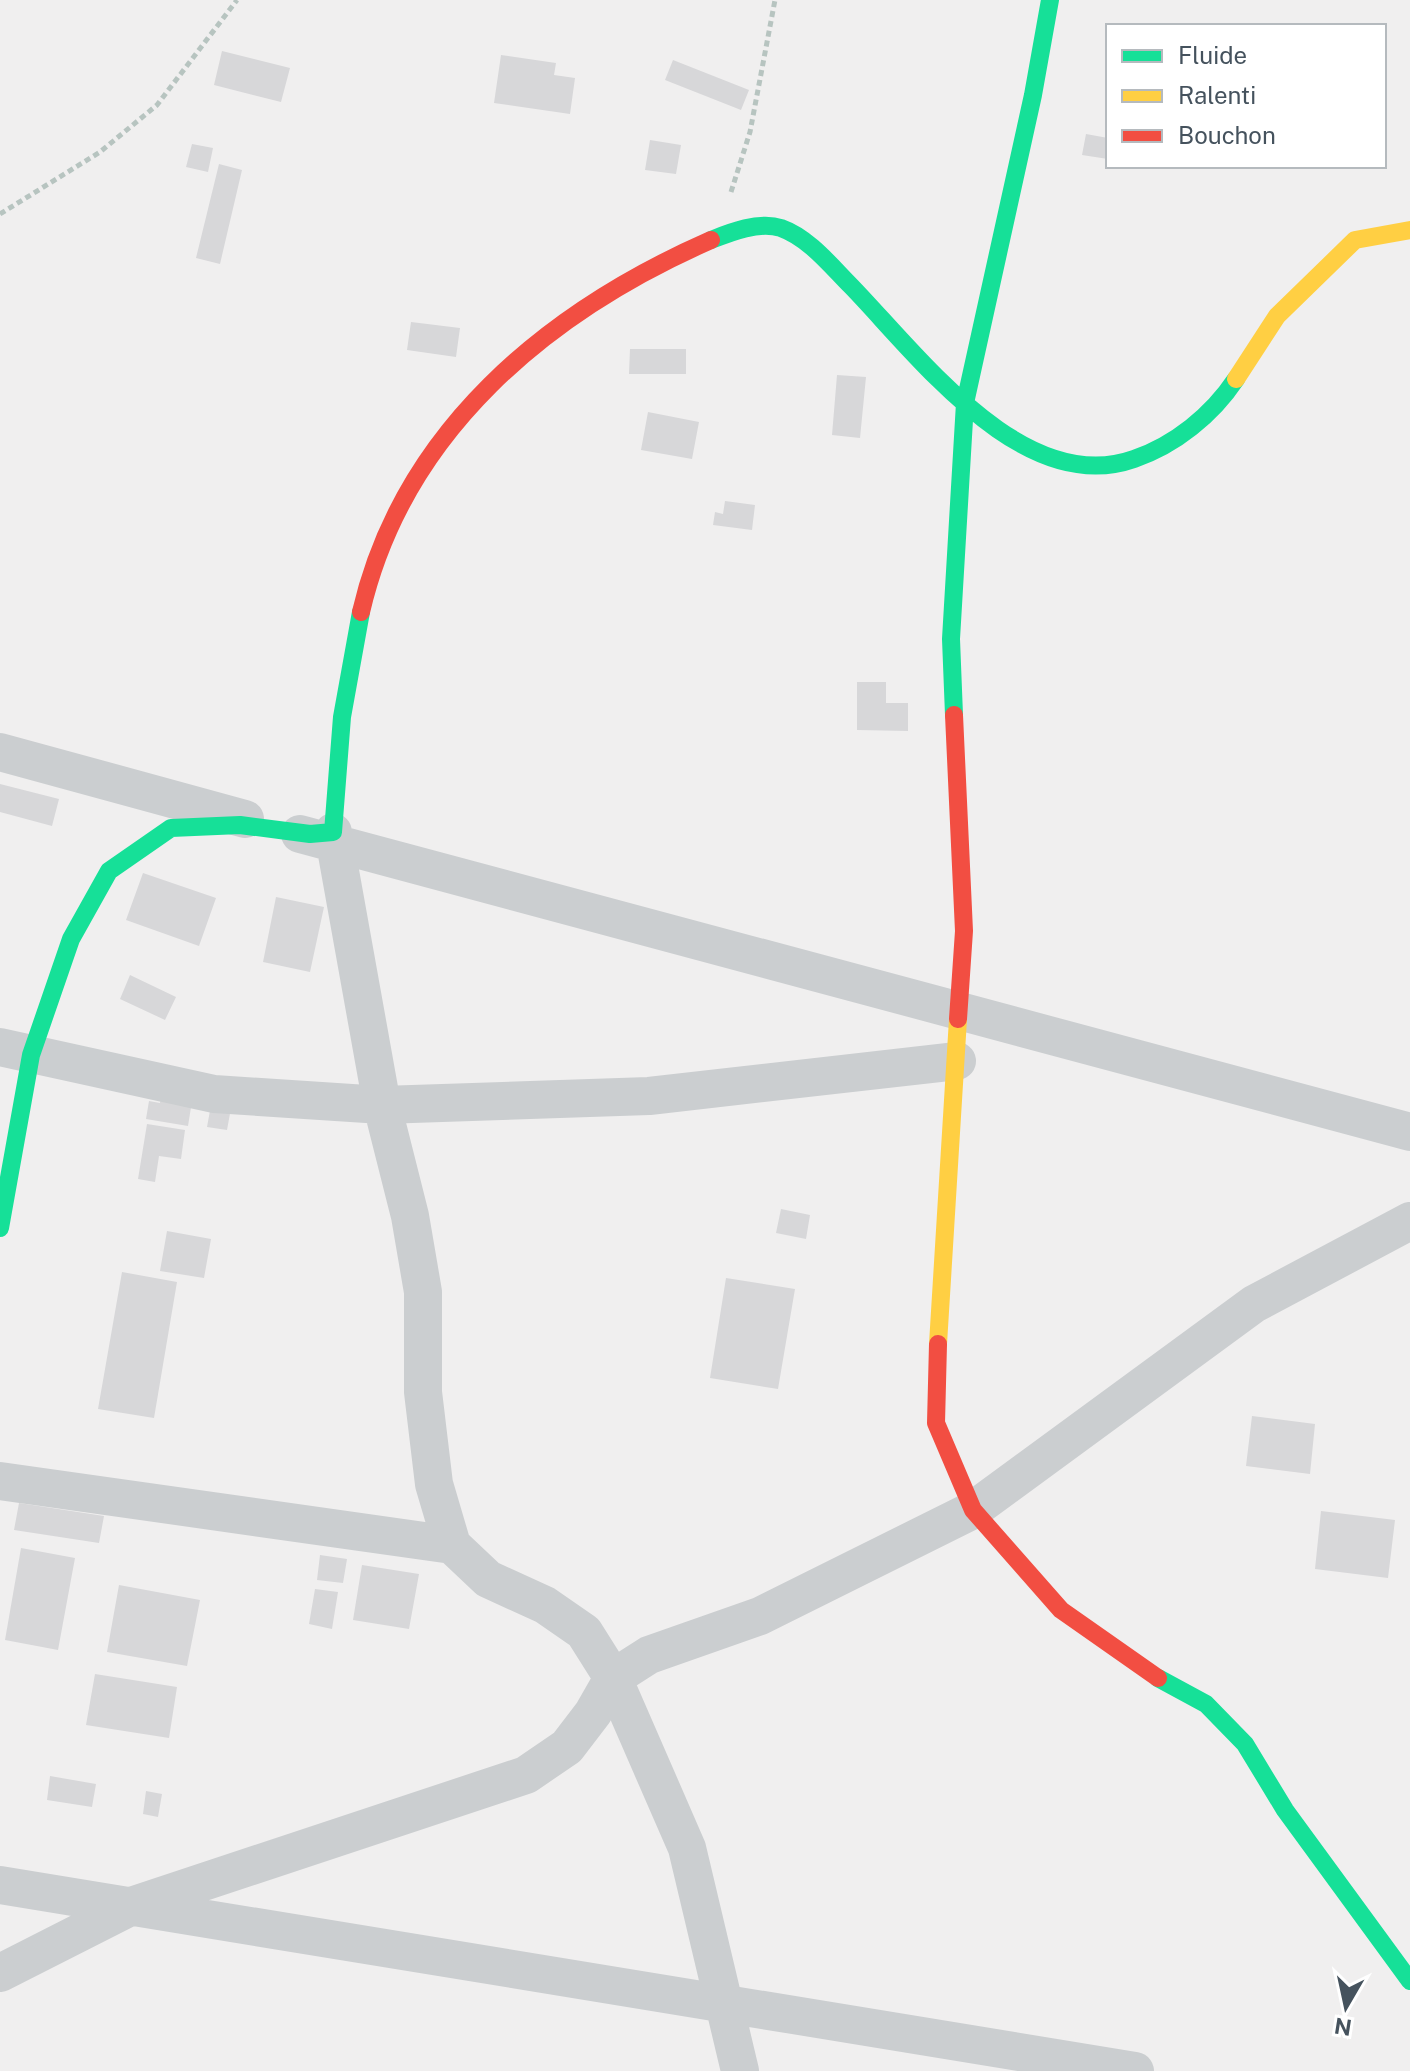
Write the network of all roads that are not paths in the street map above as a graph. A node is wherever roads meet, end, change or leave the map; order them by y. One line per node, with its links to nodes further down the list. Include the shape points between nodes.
1 (1050, 0): 3 (street)
2 (1410, 230): 3 (street, via 1355,240 1277,316 1218,406 1158,451 1112,467 1069,464 1023,448)
3 (965, 403): 6 (street, via 800,237 774,226 746,227 715,238 587,306 516,357 421,470 388,530 353,639 344,691); 7 (street, via 951,639 964,931)
4 (0, 752): 5 (street)
5 (289, 831): 6 (street); 8 (street, via 240,825 171,828 109,871)
6 (334, 838): 7 (street); 10 (street)
7 (960, 1013): 9 (street); 11 (street)
8 (16, 1051): 10 (street, via 214,1094); 13 (street)
9 (957, 1061): 10 (street, via 649,1096); 15 (street, via 934,1403 936,1423)
10 (382, 1105): 16 (street, via 423,1292 423,1392 432,1469)
11 (1410, 1132)
12 (1410, 1221): 15 (street, via 1254,1304)
13 (0, 1228)
14 (0, 1481): 16 (street)
15 (973, 1510): 17 (street, via 760,1616 649,1655); 21 (street, via 1061,1610 1152,1675 1206,1704 1245,1744 1285,1810)
16 (452, 1545): 17 (street, via 488,1579 545,1605 584,1632)
17 (613, 1678): 19 (street, via 567,1747 526,1775); 22 (street, via 687,1848)
18 (0, 1885): 19 (street)
19 (134, 1905): 20 (street); 22 (street)
20 (0, 1973)
21 (1410, 1981)
22 (726, 2003): 23 (street); 24 (street)
23 (740, 2071)
24 (1135, 2071)

